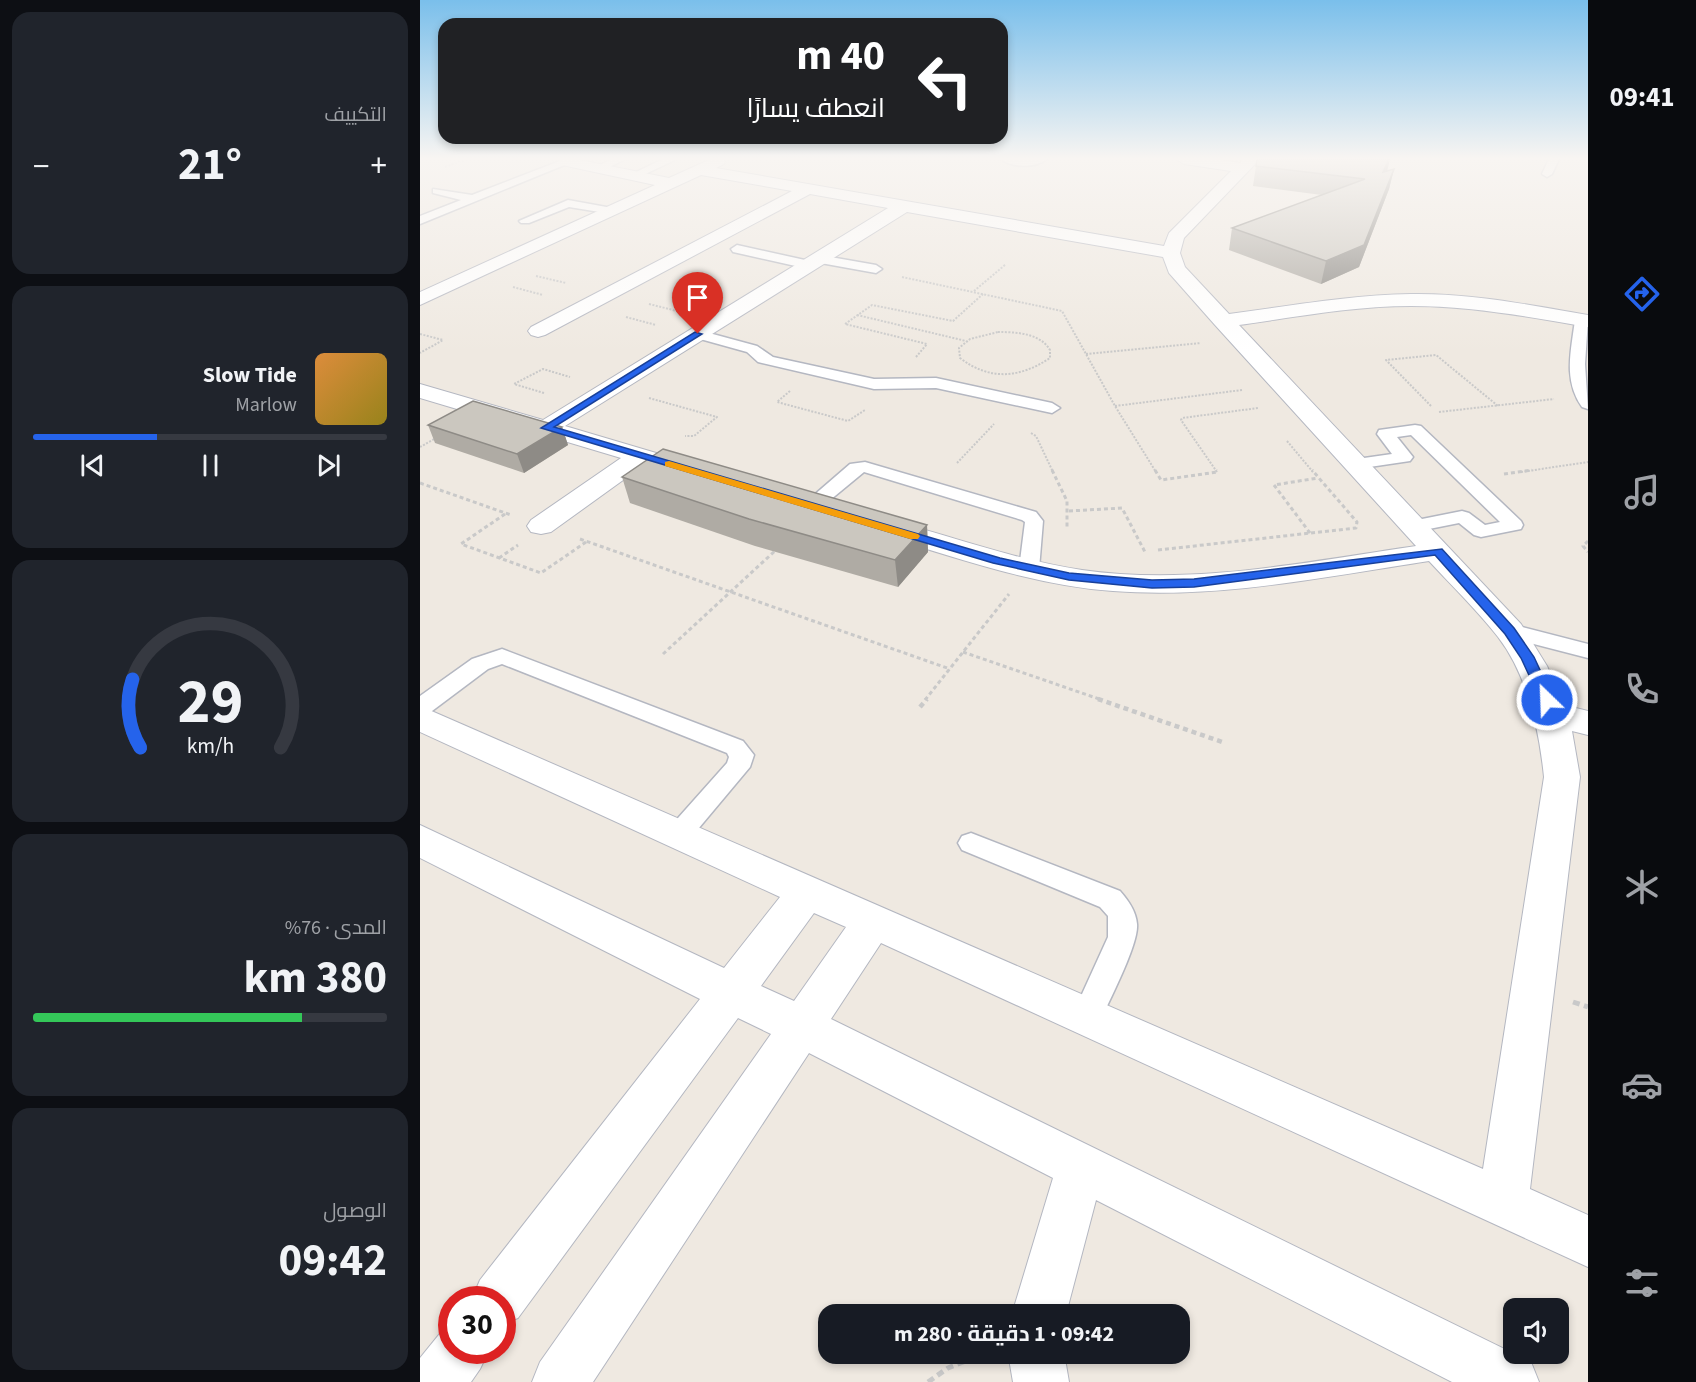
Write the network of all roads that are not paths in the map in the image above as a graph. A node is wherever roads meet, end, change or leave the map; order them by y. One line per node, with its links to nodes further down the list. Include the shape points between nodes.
1 (585, 223): 12 (street)
2 (743, 223): 15 (street)
3 (876, 223): 10 (street)
4 (1003, 223): 9 (street)
5 (1188, 223): 9 (street, via 1175,237)
6 (420, 225): 7 (lane)
7 (438, 230)
8 (737, 249): 10 (lane)
9 (1171, 253): 13 (street, via 1182,278)
10 (814, 262): 11 (lane); 16 (street)
11 (876, 270)
12 (420, 299)
13 (1222, 321): 14 (street, via 1412,300 1488,304); 22 (street)
14 (1585, 321): 18 (lane, via 1577,384)
15 (538, 332)
16 (698, 334): 19 (lane, via 752,349 767,360 816,371 885,385 936,384); 20 (street)
17 (420, 391): 20 (street)
18 (1585, 400)
19 (1052, 408)
20 (546, 428): 21 (street)
21 (641, 456): 23 (street); 25 (street)
22 (1356, 464): 26 (street); 26 (lane, via 1404,457 1385,434 1412,429 1514,525 1481,531 1462,517)
23 (710, 476)
24 (826, 510): 28 (street); 28 (lane, via 856,468 876,471 1032,517)
25 (542, 526)
26 (1414, 526): 27 (street)
27 (1438, 551): 28 (street, via 1194,583 1111,582); 29 (street)
28 (1029, 569)
29 (1510, 631): 30 (lane); 32 (street, via 1542,685)
30 (1588, 651)
31 (420, 708): 35 (lane, via 486,660 502,656 735,747 742,756 738,766)
32 (1552, 714): 34 (street); 44 (street, via 1562,777)
33 (420, 718): 35 (street)
34 (1588, 723)
35 (680, 834): 38 (street)
36 (420, 840): 40 (street)
37 (971, 843): 41 (lane, via 1110,898 1120,909 1125,923 1122,937)
38 (807, 892): 39 (street); 40 (street)
39 (873, 921): 41 (street); 42 (street)
40 (730, 993): 42 (street); 46 (street)
41 (1087, 1016): 44 (street)
42 (801, 1027): 43 (street); 51 (street)
43 (1081, 1167): 47 (street); 53 (street)
44 (1503, 1203): 45 (street)
45 (1588, 1241)
46 (509, 1286)
47 (1042, 1304)
48 (450, 1364): 50 (street)
49 (1038, 1364): 52 (street)
50 (436, 1382)
51 (560, 1382)
52 (1041, 1382)
53 (1511, 1382)

